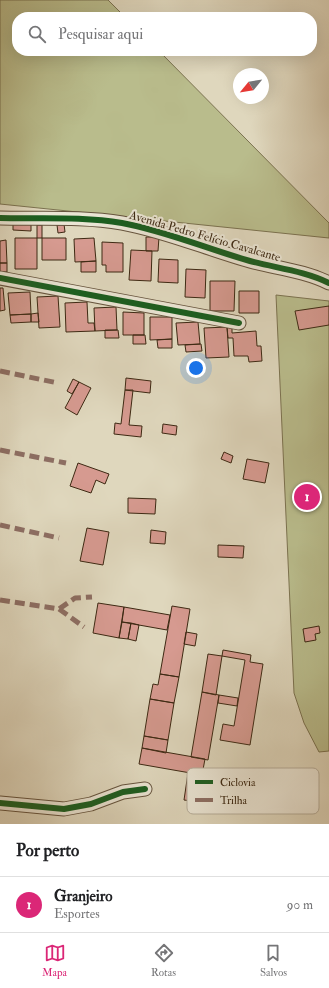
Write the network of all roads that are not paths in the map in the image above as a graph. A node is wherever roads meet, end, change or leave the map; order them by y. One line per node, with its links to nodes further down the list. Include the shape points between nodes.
1 (0, 218): 3 (street, Avenida Pedro Felício Cavalcante, via 120,223 154,230)
2 (0, 278): 4 (street)
3 (329, 283)
4 (239, 323)
5 (145, 789): 6 (street, via 123,792 91,804 64,809)
6 (0, 804)

